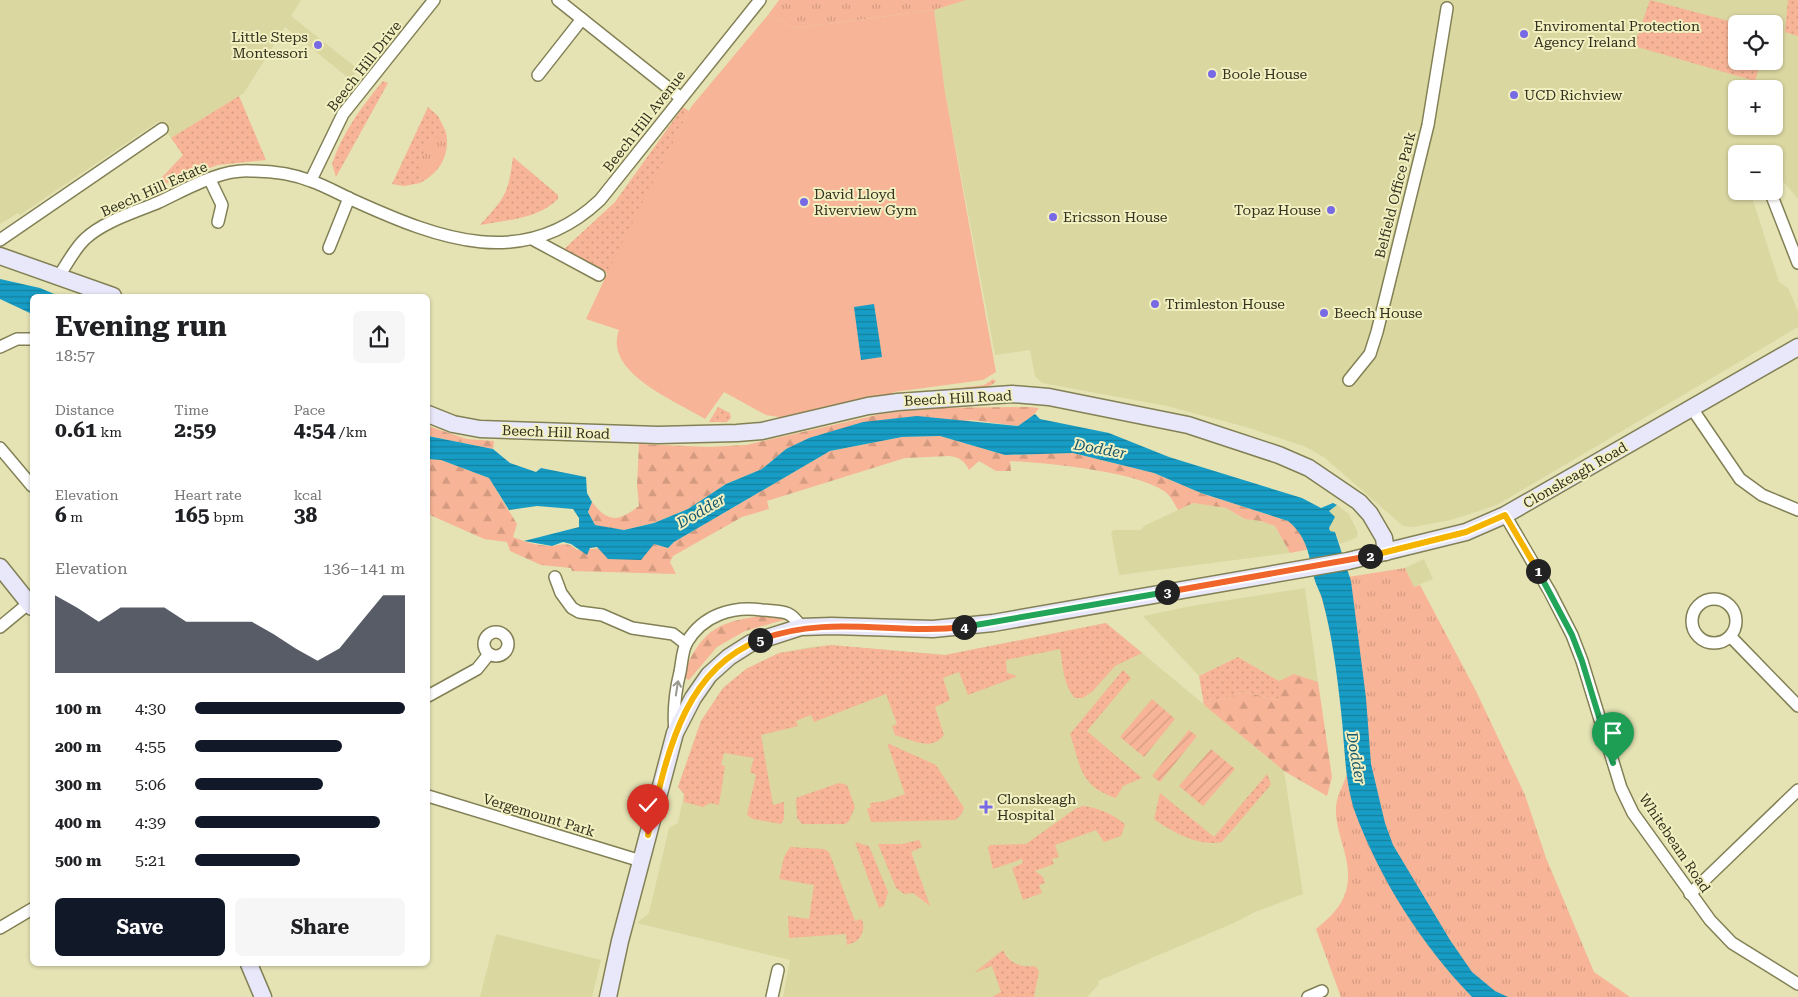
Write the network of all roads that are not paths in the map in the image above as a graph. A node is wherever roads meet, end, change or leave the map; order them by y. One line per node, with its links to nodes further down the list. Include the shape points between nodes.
1 (434, 0): 10 (street, Beech Hill Drive, via 343,114)
2 (558, 0): 5 (street)
3 (760, 0): 7 (street, Beech Hill Avenue)
4 (1447, 8): 25 (street, Belfield Office Park, via 1428,126 1377,332 1370,354)
5 (582, 19): 6 (street); 7 (street)
6 (538, 76)
7 (681, 98): 15 (street, Beech Hill Avenue, via 582,218)
8 (162, 129): 14 (street)
9 (210, 180): 10 (street, Beech Hill Estate, via 249,170); 13 (street, via 222,205); 20 (street, Beech Hill Estate, via 106,226 85,239)
10 (311, 180): 11 (street, Beech Hill Avenue)
11 (349, 198): 15 (street, Beech Hill Avenue, via 412,226 445,236 486,244); 16 (street)
12 (1774, 200): 18 (street)
13 (218, 222)
14 (0, 240)
15 (534, 240): 19 (street)
16 (329, 248)
17 (0, 256): 20 (main road)
18 (1798, 263)
19 (599, 275)
20 (60, 276): 21 (main road)
21 (108, 294)
22 (30, 338): 23 (street, via 17,339)
23 (0, 347)
24 (1798, 347): 26 (main road, Clonskeagh Road)
25 (1349, 380)
26 (1691, 407): 30 (street, via 1740,479 1762,495); 31 (main road, Clonskeagh Road)
27 (430, 415): 32 (main road, Beech Hill Road, via 453,424 480,429 658,435 737,434 898,402 1012,394 1049,397 1188,425 1309,468 1352,497 1370,514 1384,538)
28 (0, 448): 29 (street)
29 (30, 484)
30 (1798, 510)
31 (1505, 515): 32 (main road, Clonskeagh Road, via 1466,532); 48 (street, Whitebeam Road, via 1572,635 1613,763 1631,808)
32 (1386, 552): 38 (main road, Clonskeagh Road, via 976,626 933,629)
33 (0, 566): 35 (main road)
34 (554, 577): 40 (street, via 561,593 579,612 602,615 632,628 672,634)
35 (30, 604)
36 (30, 606): 37 (street)
37 (0, 627)
38 (801, 627): 40 (street, Clonskeagh Road, via 788,612 731,610 704,621); 44 (main road, Clonskeagh Road, via 751,643 729,657 709,675)
39 (1731, 637): 39 (street, via 1721,643 1708,643 1697,636 1692,624 1698,605 1707,599 1720,599 1730,604 1736,615 1736,627); 43 (street)
40 (686, 644): 44 (street, Clonskeagh Road, one-way to 40, via 673,714)
41 (489, 654): 42 (street, via 477,669)
42 (430, 695)
43 (1798, 706)
44 (674, 733): 47 (main road, Clonskeagh Road)
45 (1798, 790): 48 (street)
46 (430, 797): 47 (street, Vergemount Park)
47 (641, 861): 56 (main road, Clonskeagh Road)
48 (1690, 894): 53 (street, Whitebeam Road, via 1732,943)
49 (30, 910): 50 (street)
50 (0, 928)
51 (250, 966): 55 (main road)
52 (778, 970): 57 (street)
53 (1798, 984)
54 (1322, 991): 58 (street)
55 (263, 997)
56 (608, 997)
57 (772, 997)
58 (1308, 997)

